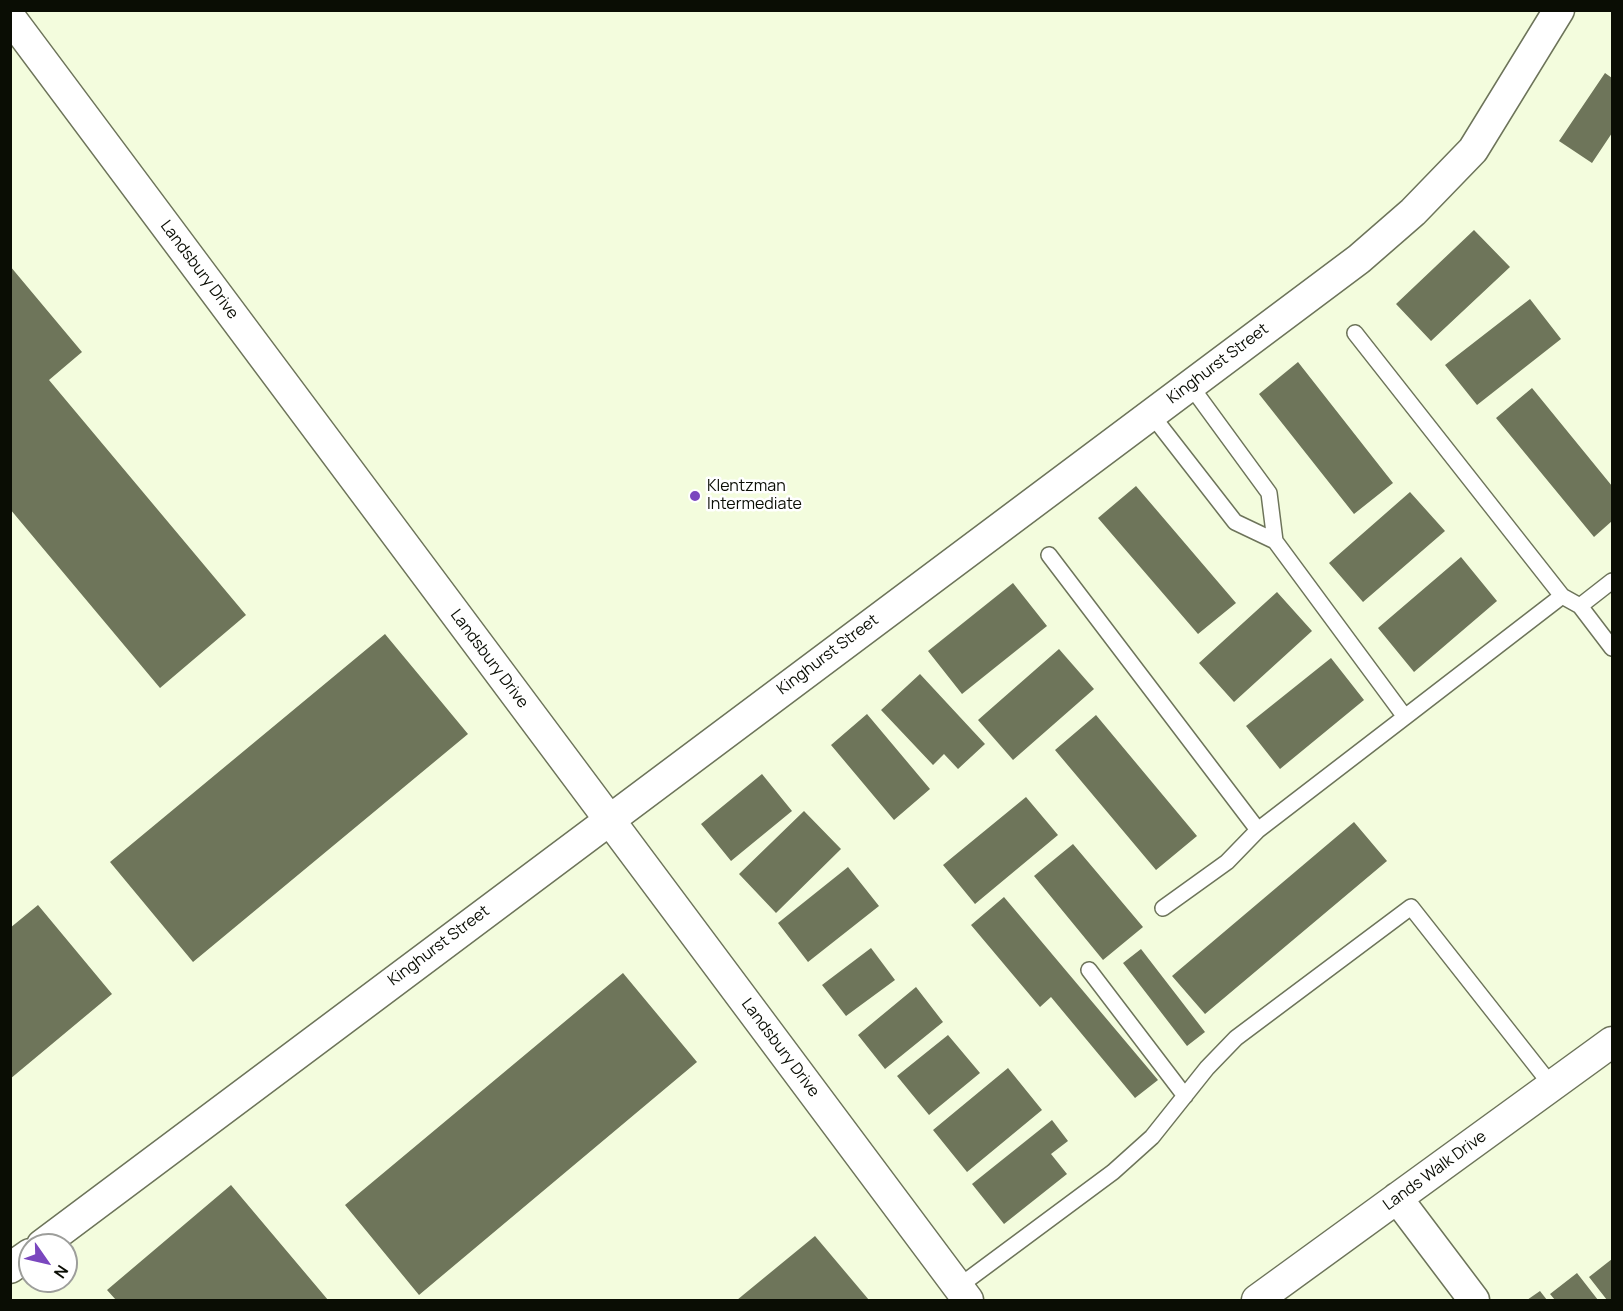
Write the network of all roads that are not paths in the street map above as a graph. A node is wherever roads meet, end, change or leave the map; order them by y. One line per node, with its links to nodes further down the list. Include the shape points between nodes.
1 (1559, 10): 4 (street, Kinghurst Street, via 1473,150 1413,212 1359,259)
2 (10, 17): 13 (street, Landsbury Drive)
3 (1355, 333): 9 (lane)
4 (1190, 385): 5 (street, Kinghurst Street); 6 (lane, via 1269,493)
5 (1151, 414): 6 (lane, via 1235,522); 13 (street, Kinghurst Street)
6 (1275, 541): 12 (lane)
7 (1049, 555): 14 (lane)
8 (1612, 581): 10 (lane)
9 (1563, 597): 10 (lane); 12 (lane)
10 (1580, 606): 11 (lane)
11 (1612, 648)
12 (1405, 717): 14 (lane)
13 (609, 819): 21 (street, Kinghurst Street); 22 (street, Landsbury Drive)
14 (1258, 830): 15 (lane, via 1227,862)
15 (1162, 908)
16 (1089, 970): 19 (lane)
17 (1612, 1042): 18 (street, Lands Walk Drive)
18 (1552, 1086): 19 (lane, via 1411,907 1236,1038); 20 (street, Lands Walk Drive)
19 (1185, 1096): 22 (lane, via 1152,1137 1113,1172)
20 (1397, 1198): 23 (street, Lands Walk Drive); 24 (street)
21 (58, 1233)
22 (963, 1294)
23 (1257, 1300)
24 (1474, 1300)

